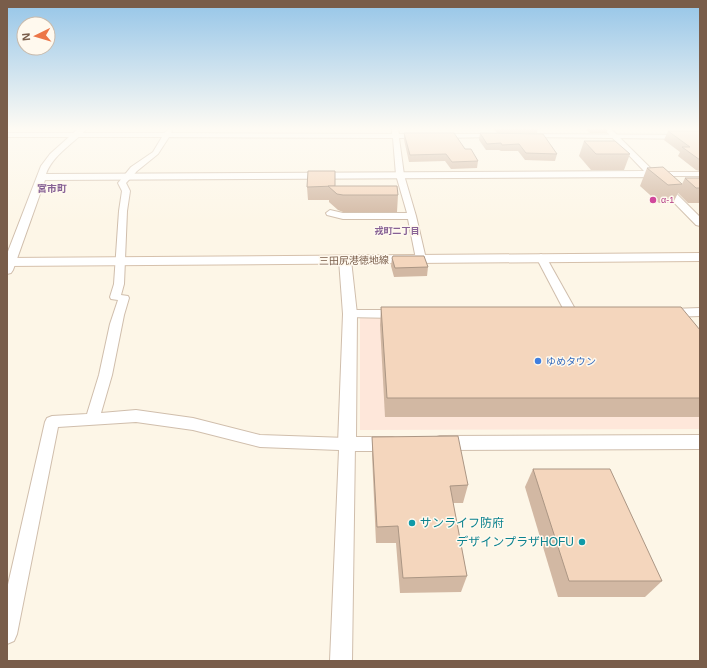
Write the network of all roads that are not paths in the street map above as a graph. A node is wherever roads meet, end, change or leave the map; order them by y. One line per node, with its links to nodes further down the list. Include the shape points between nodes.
1 (52, 159): 9 (street, via 45,166)
2 (148, 159): 8 (street)
3 (398, 159): 7 (street)
4 (637, 159): 5 (street)
5 (652, 174): 6 (street); 7 (street); 12 (street)
6 (700, 174)
7 (400, 175): 8 (street); 11 (street)
8 (128, 176): 9 (street); 18 (street, via 122,183 126,191)
9 (41, 177): 19 (street)
10 (330, 213): 11 (street, via 343,216)
11 (412, 216): 16 (street)
12 (697, 217): 13 (street)
13 (700, 223)
14 (541, 257): 15 (main road, 三田尻港徳地線); 16 (main road, 三田尻港徳地線); 24 (street, via 577,316)
15 (700, 257)
16 (421, 259): 17 (main road, 三田尻港徳地線)
17 (345, 260): 18 (main road, 三田尻港徳地線); 21 (street)
18 (120, 261): 19 (main road, 三田尻港徳地線); 25 (street, via 114,336)
19 (8, 264)
20 (700, 312): 23 (street)
21 (350, 314): 22 (street); 27 (street)
22 (404, 314)
23 (657, 314)
24 (559, 317)
25 (92, 420): 27 (street, via 136,416 193,424 260,441); 28 (street, via 52,422)
26 (700, 442): 27 (street)
27 (347, 444): 29 (street)
28 (7, 634)
29 (341, 661)

